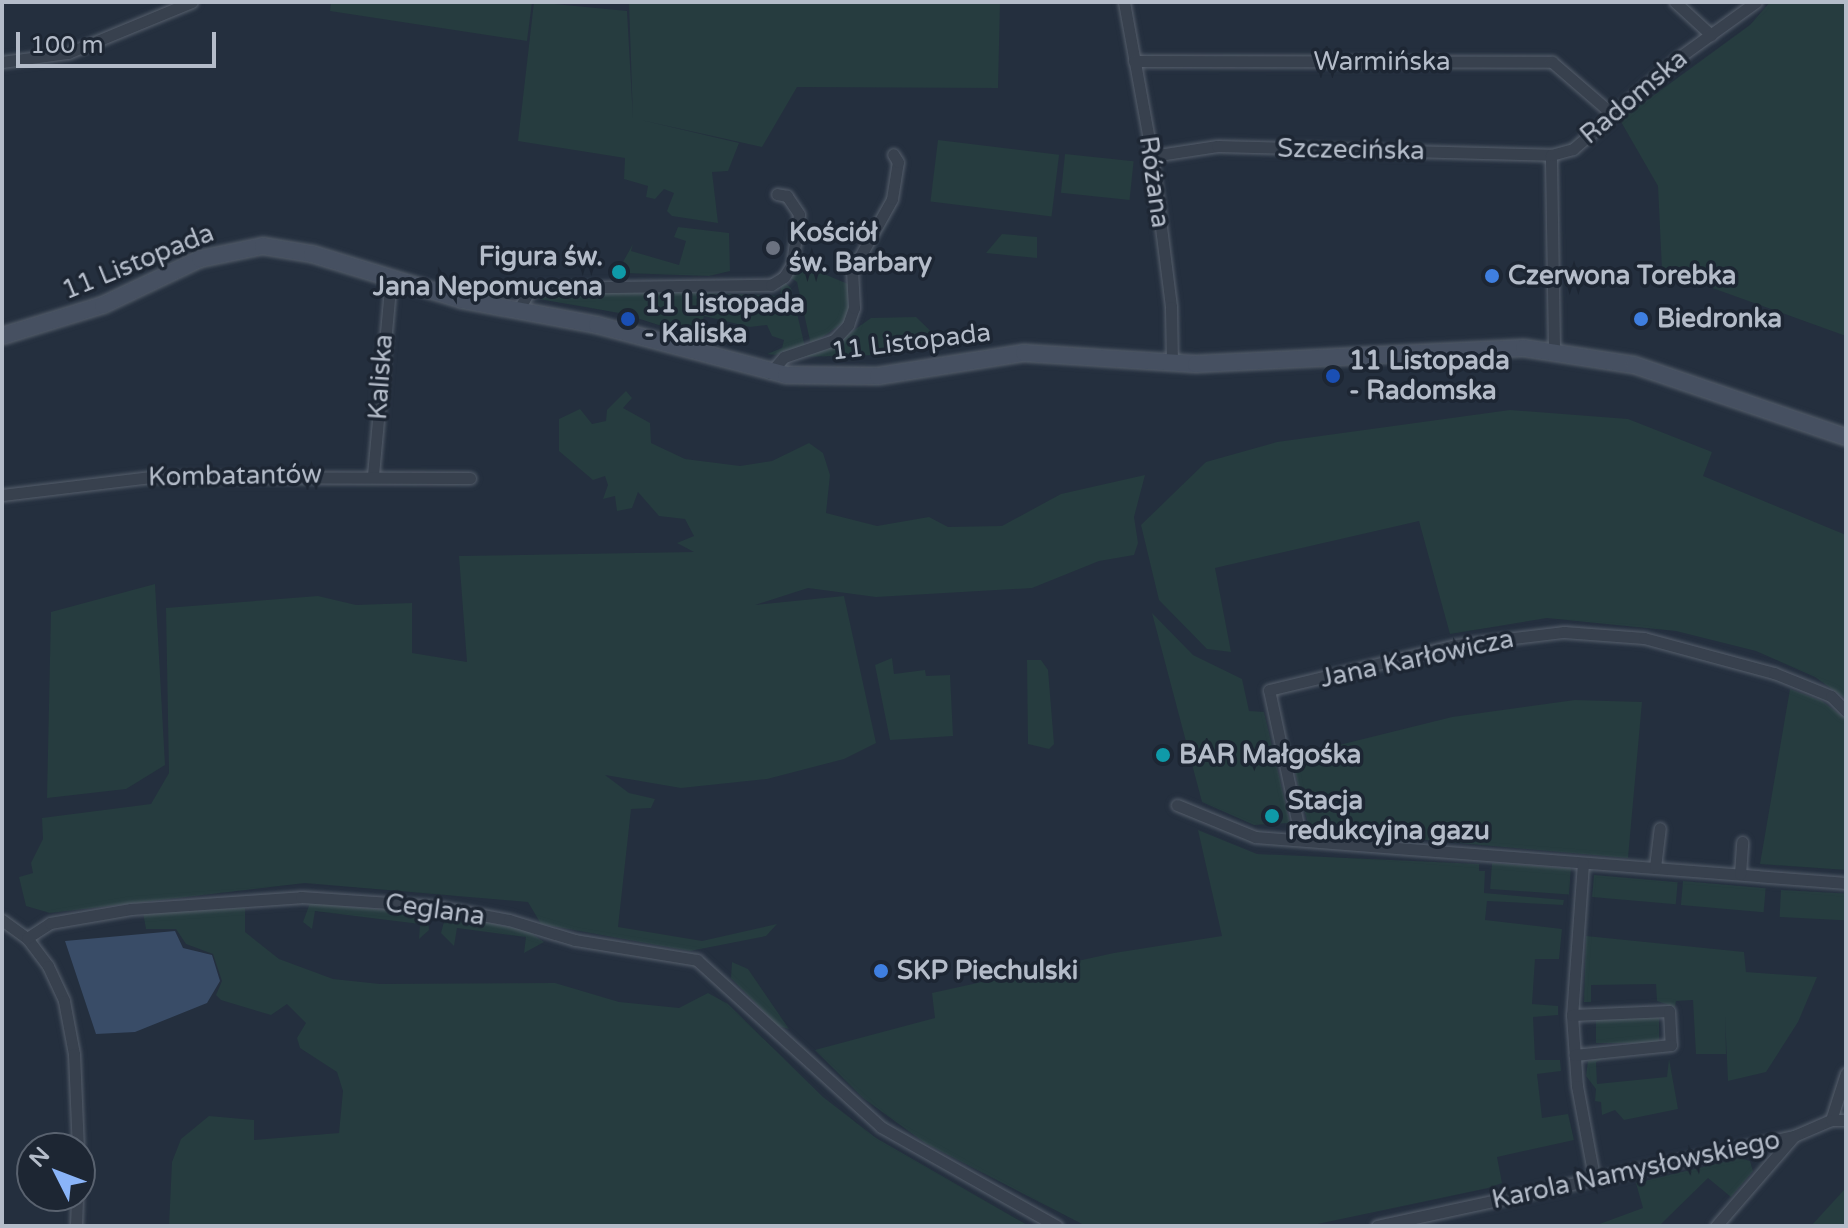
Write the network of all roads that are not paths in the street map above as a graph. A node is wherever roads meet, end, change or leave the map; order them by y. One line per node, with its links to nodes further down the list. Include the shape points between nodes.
1 (192, 2): 7 (street, via 68,53)
2 (1124, 2): 6 (street, Różana)
3 (1675, 2): 5 (street)
4 (1756, 2): 5 (street, Radomska)
5 (1711, 35): 8 (street, Radomska)
6 (1134, 61): 8 (street, Warmińska, via 1552,62); 11 (street, Różana)
7 (2, 62)
8 (1611, 113): 10 (street, Radomska, via 1573,149)
9 (893, 154): 18 (street, via 898,162 892,199 852,271 854,308 848,325 834,340 784,357)
10 (1551, 155): 11 (street, Szczecińska, via 1217,146); 16 (street, Radomska)
11 (1152, 156): 17 (street, Różana, via 1171,307)
12 (777, 194): 14 (street, via 787,196 799,214 792,264 771,285 542,288 528,293)
13 (391, 279): 14 (main road, 11 Listopada); 15 (main road, 11 Listopada, via 292,249 232,250 84,312); 20 (street, Kaliska)
14 (518, 311): 18 (main road, 11 Listopada, via 643,336)
15 (2, 336)
16 (1554, 350): 17 (main road, 11 Listopada); 19 (main road, 11 Listopada, via 1634,365)
17 (1172, 363): 18 (main road, 11 Listopada, via 1024,353 878,376)
18 (770, 373)
19 (1846, 437)
20 (373, 475): 21 (street, Kombatantów); 22 (street, Kombatantów, via 151,477)
21 (470, 478)
22 (2, 495)
23 (1846, 711): 26 (street, Jana Karłowicza, via 1831,696 1774,673 1644,638 1564,632 1456,645 1269,690)
24 (1177, 805): 26 (street, via 1255,837)
25 (1660, 828): 29 (street)
26 (1301, 839): 28 (street)
27 (1742, 842): 30 (street)
28 (1583, 863): 29 (street); 34 (street)
29 (1655, 867): 30 (street)
30 (1740, 874): 31 (street)
31 (1846, 883)
32 (2, 920): 33 (street)
33 (27, 938): 39 (street, via 48,966 72,1032); 44 (street, Ceglana, via 50,923 131,909 289,897 434,906 575,940 697,960 804,1061 910,1147)
34 (1572, 1015): 35 (street); 35 (street, via 1669,1011 1671,1034 1671,1045)
35 (1575, 1055): 43 (street)
36 (1846, 1073): 37 (street)
37 (1831, 1120): 38 (street, Karola Namysłowskiego); 40 (street, Karola Namysłowskiego)
38 (1846, 1120)
39 (77, 1132)
40 (1794, 1136): 41 (street, Karola Namysłowskiego); 42 (street)
41 (1760, 1143): 42 (street); 43 (street, Karola Namysłowskiego)
42 (1768, 1167): 46 (street)
43 (1594, 1177): 45 (street, Karola Namysłowskiego)
44 (1057, 1226)
45 (1377, 1226)
46 (1716, 1226)

